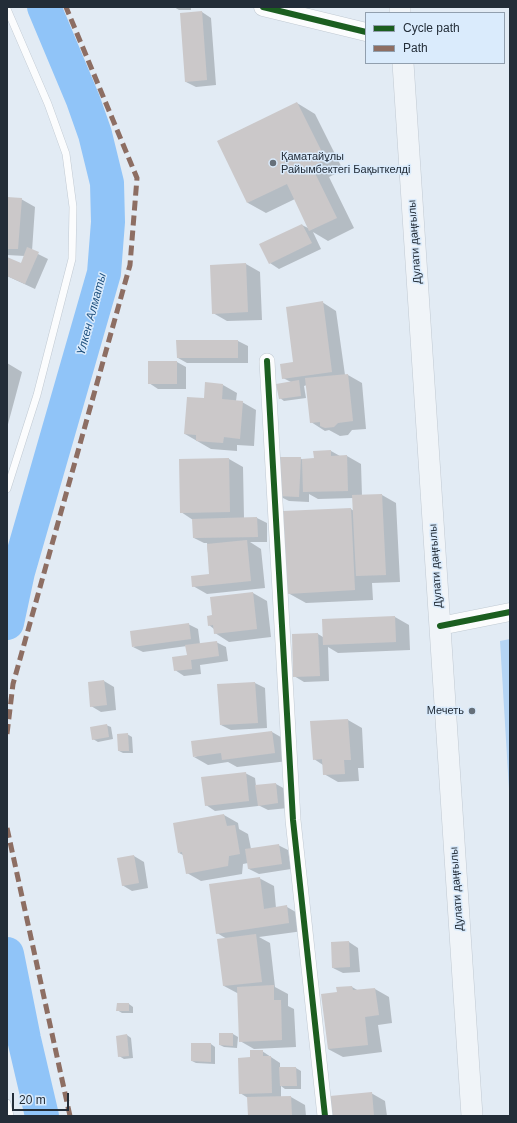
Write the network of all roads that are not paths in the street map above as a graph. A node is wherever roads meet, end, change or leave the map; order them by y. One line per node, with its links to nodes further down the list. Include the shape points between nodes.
1 (263, 7): 3 (street)
2 (7, 9): 6 (lane, via 48,104 66,154 73,207 72,259 37,395)
3 (365, 32)
4 (403, 64): 8 (main road, Дулати даңғылы)
5 (267, 361): 11 (street, via 293,820)
6 (7, 489)
7 (510, 612): 8 (street)
8 (440, 626): 12 (main road, Дулати даңғылы)
9 (7, 1103): 10 (lane)
10 (10, 1116)
11 (325, 1116)
12 (472, 1116)

